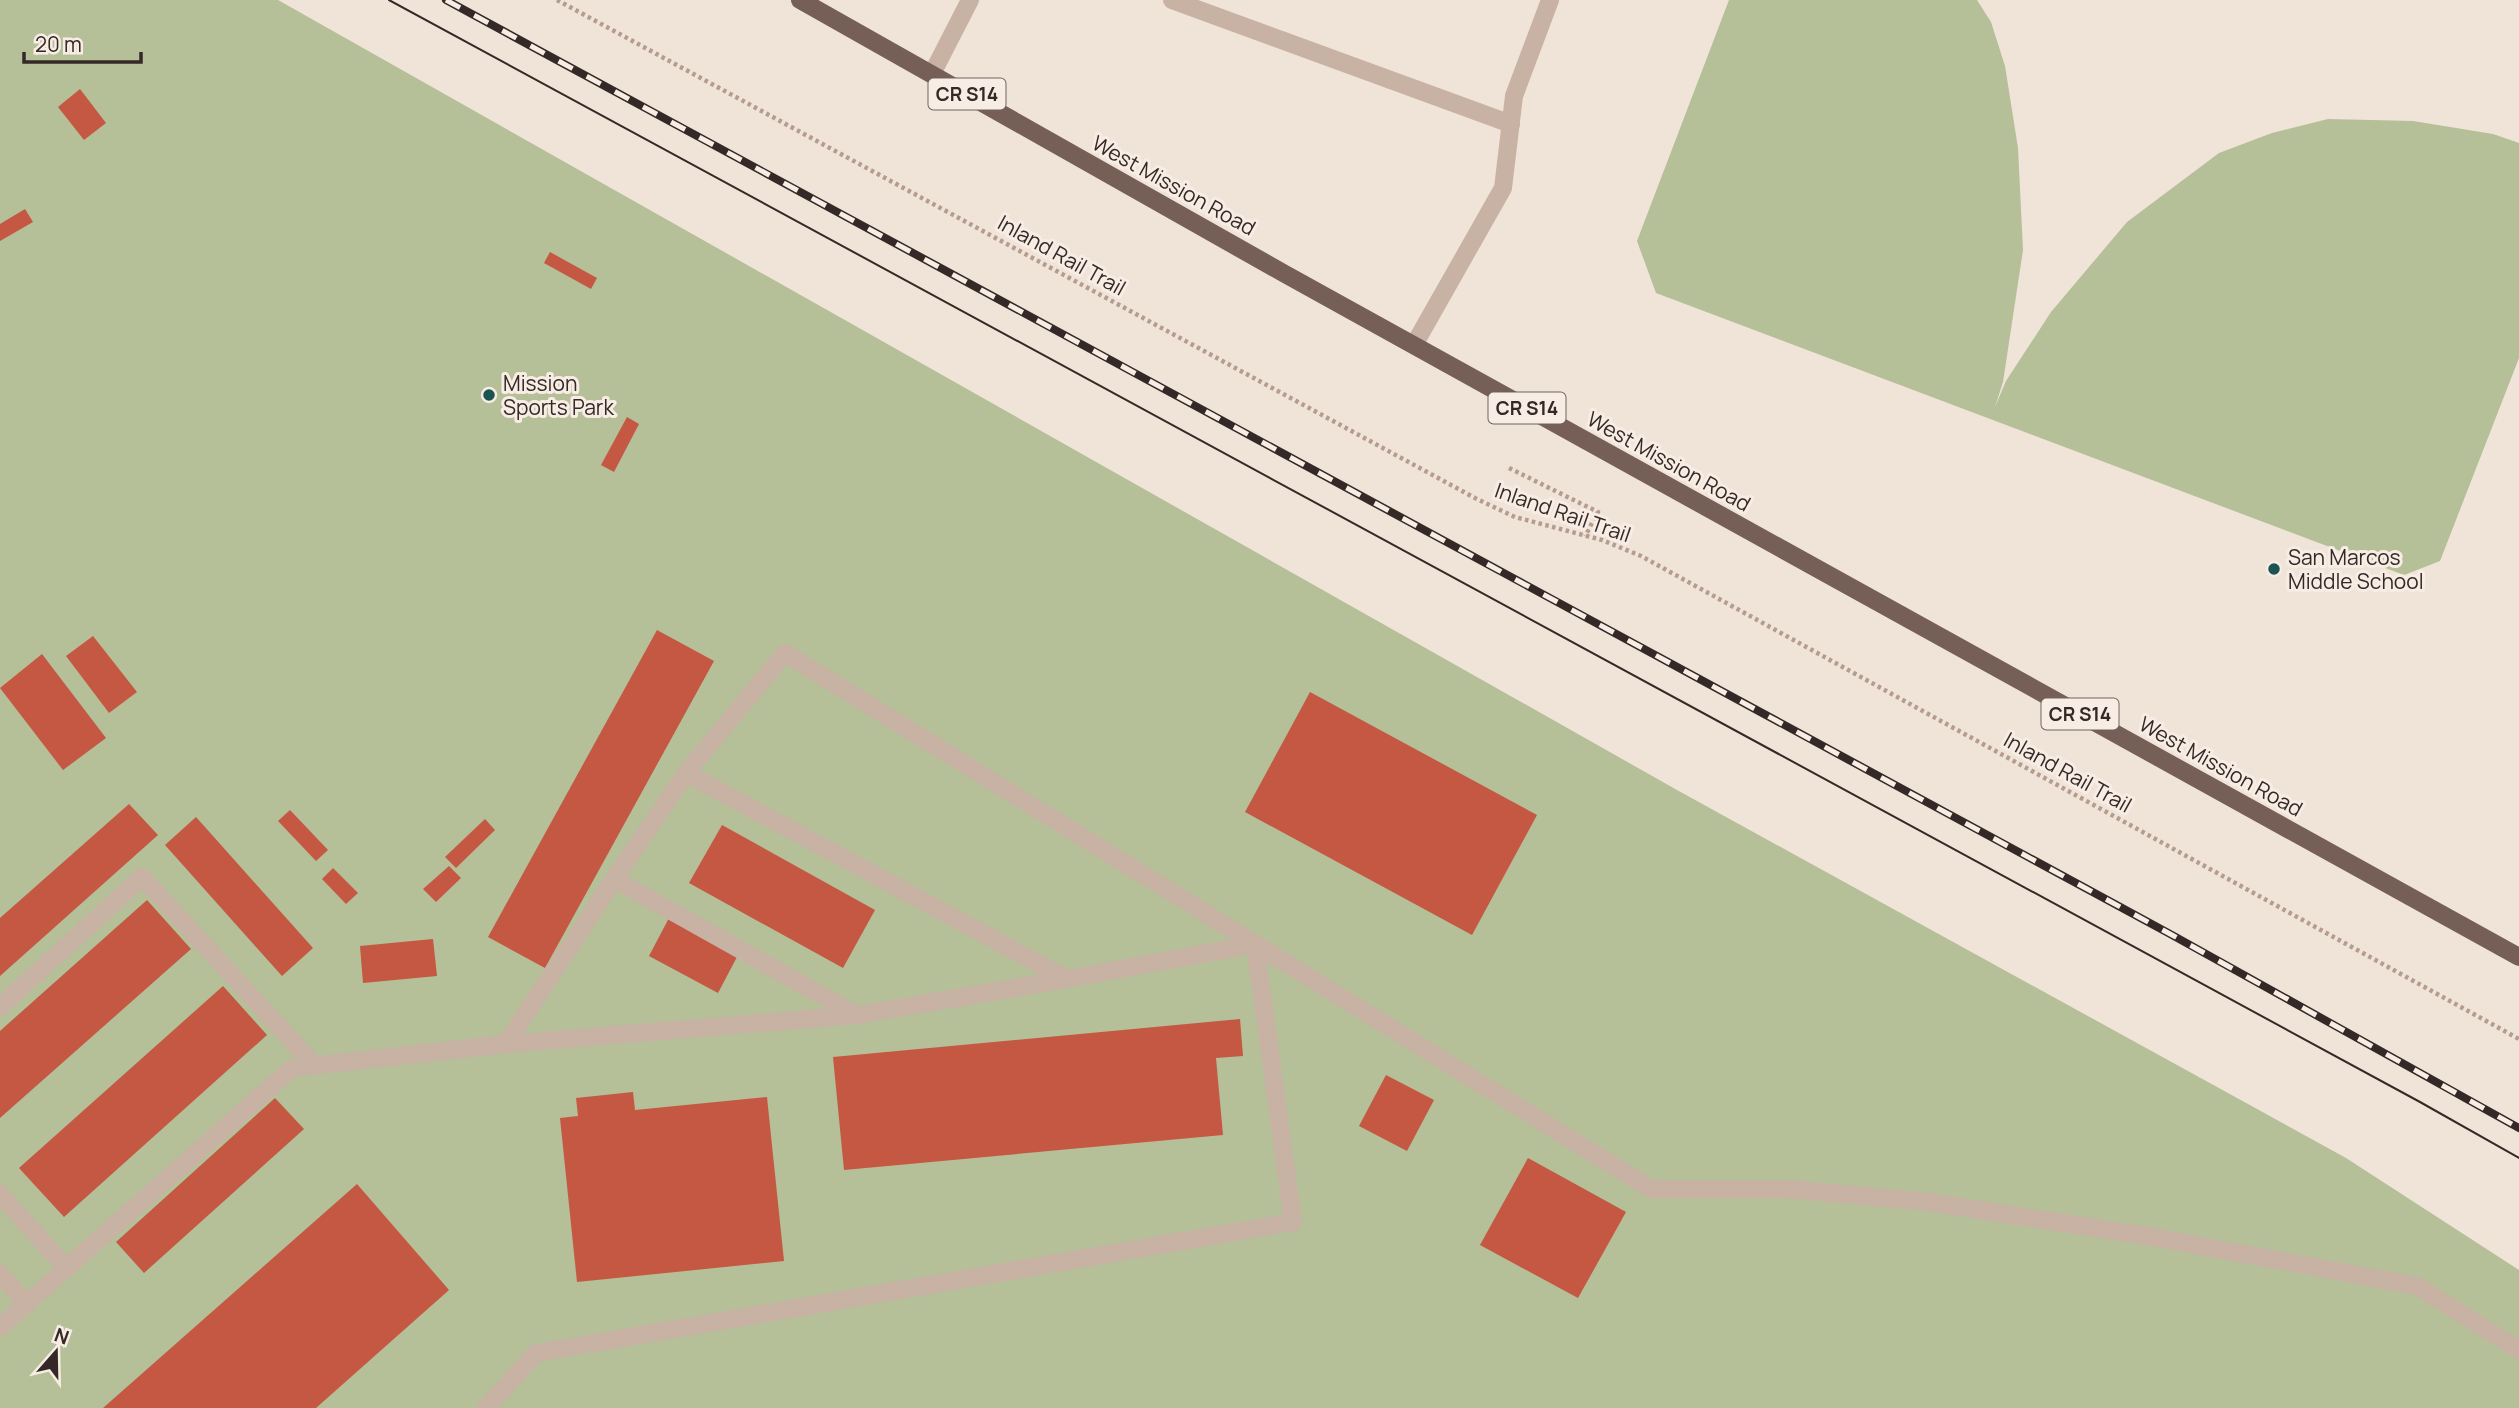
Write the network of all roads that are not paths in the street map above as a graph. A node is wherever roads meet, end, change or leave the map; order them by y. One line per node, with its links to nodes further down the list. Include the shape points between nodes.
1 (800, 0): 5 (main road, West Mission Road / CR S14)
2 (970, 0): 5 (street)
3 (1172, 0): 6 (street)
4 (1550, 0): 6 (street, via 1514,96)
5 (932, 74): 7 (main road, West Mission Road / CR S14)
6 (1511, 124): 7 (street, via 1503,188)
7 (1414, 345): 11 (main road, West Mission Road / CR S14)
8 (686, 773): 9 (street); 10 (street, via 785,653); 12 (street)
9 (614, 879): 14 (street); 15 (street)
10 (1255, 944): 12 (street); 22 (street, via 1651,1189 1789,1189 1928,1202 2219,1249 2417,1286); 23 (street, via 1293,1222 536,1353)
11 (2519, 957)
12 (1067, 979): 14 (street)
13 (0, 1007): 16 (street, via 142,877)
14 (858, 1015): 15 (street)
15 (506, 1044): 16 (street)
16 (315, 1066): 18 (street, via 292,1068)
17 (0, 1194): 18 (street)
18 (67, 1269): 20 (street)
19 (0, 1274): 20 (street)
20 (27, 1304): 21 (street)
21 (0, 1327)
22 (2519, 1350)
23 (486, 1408)

